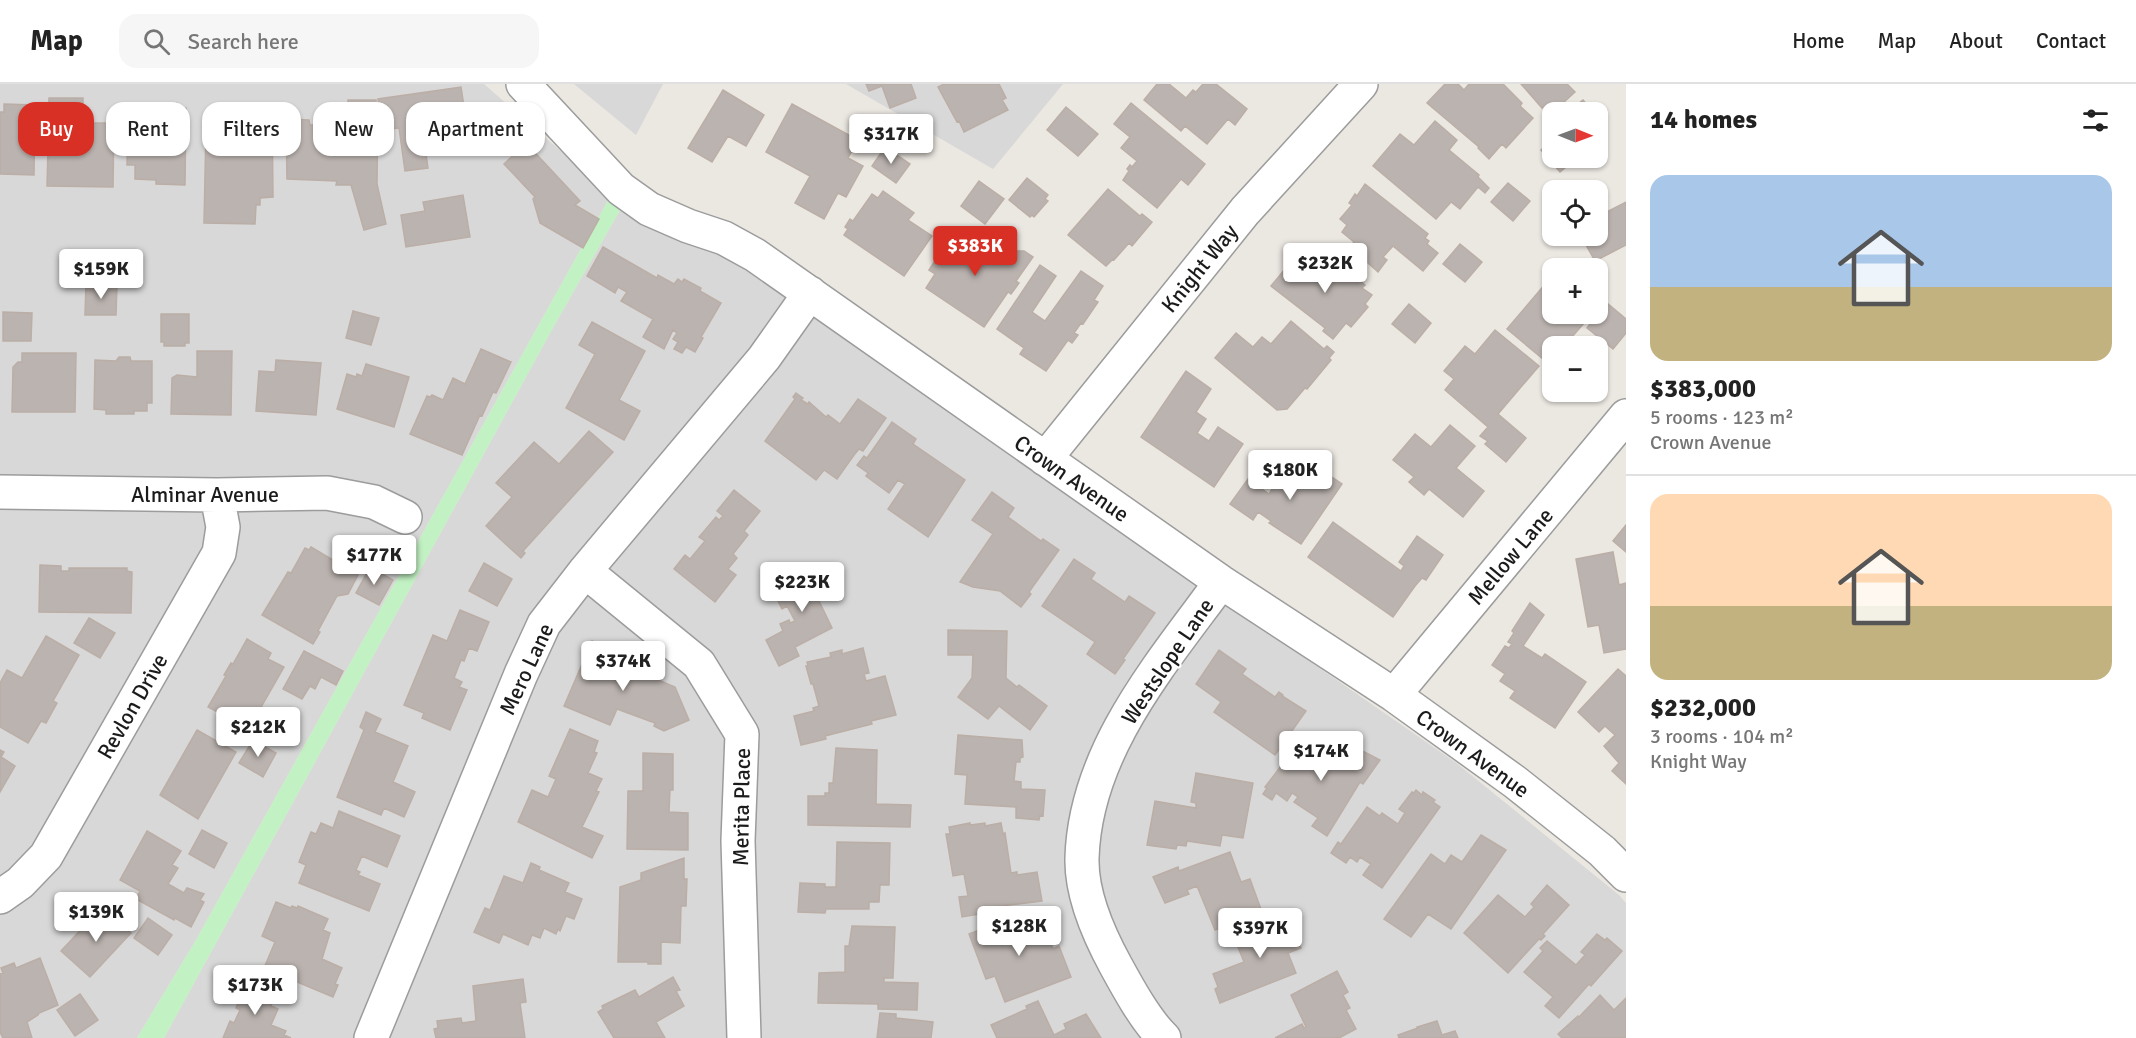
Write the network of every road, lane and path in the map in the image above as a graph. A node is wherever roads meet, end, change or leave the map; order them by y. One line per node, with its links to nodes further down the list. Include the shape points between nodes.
1 (523, 84): 3 (street, Crown Avenue, via 621,189 649,209 755,255)
2 (1361, 84): 5 (street, Knight Way, via 1245,211)
3 (810, 293): 5 (street, Crown Avenue); 9 (street, Mero Lane, via 764,358)
4 (1626, 416): 11 (street, Mellow Lane)
5 (1045, 459): 10 (street, Crown Avenue)
6 (0, 492): 7 (street, Alminar Avenue)
7 (217, 495): 8 (street, Alminar Avenue, via 327,493 374,502); 13 (street, Revlon Drive, via 223,527 219,553 46,856)
8 (405, 517)
9 (585, 571): 14 (street, Mero Lane, via 544,624); 15 (street, Merita Place, via 699,664 742,734 738,841)
10 (1221, 582): 11 (street, Crown Avenue); 16 (street, Westslope Lane, via 1136,700 1108,754 1090,801 1082,859 1088,900 1101,938 1127,986)
11 (1394, 695): 12 (street, Crown Avenue, via 1515,782)
12 (1626, 875)
13 (0, 897)
14 (370, 1038)
15 (744, 1038)
16 (1164, 1038)

